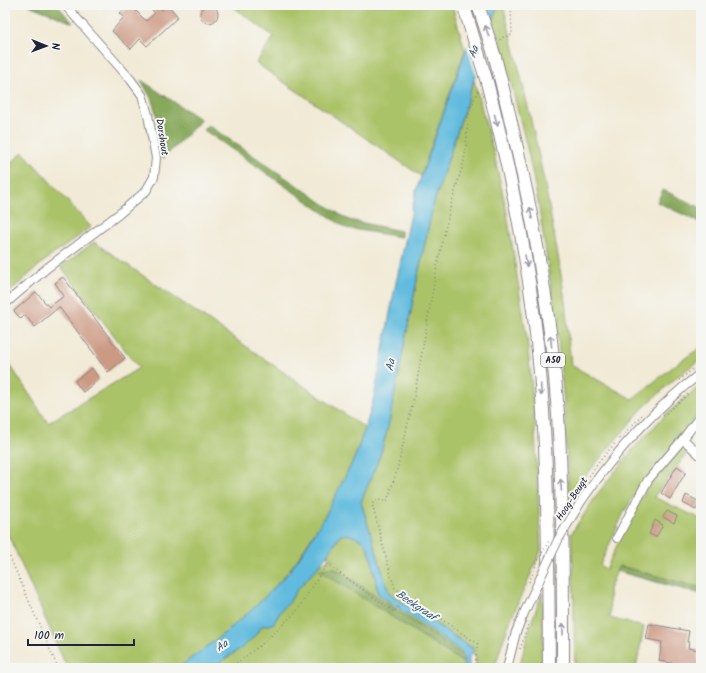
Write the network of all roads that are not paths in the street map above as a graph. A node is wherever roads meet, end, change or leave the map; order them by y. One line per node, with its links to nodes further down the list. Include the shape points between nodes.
1 (65, 5): 4 (street, Dorshout, via 142,95 156,158 154,177 141,196 47,268)
2 (478, 5): 12 (highway, A50, one-way to 2, bridge, via 562,506 552,350 541,266 527,190 495,57)
3 (464, 7): 11 (highway, A50, one-way to 11, bridge, via 483,85 502,141 534,317 545,465)
4 (5, 304)
5 (701, 373): 10 (street, Hoog-Beugt, bridge, via 636,431 613,457 582,500 558,540 524,613 516,632)
6 (701, 415): 7 (street)
7 (683, 439): 8 (street); 9 (street, via 648,480)
8 (701, 456)
9 (617, 538)
10 (507, 668)
11 (549, 668)
12 (563, 668)

